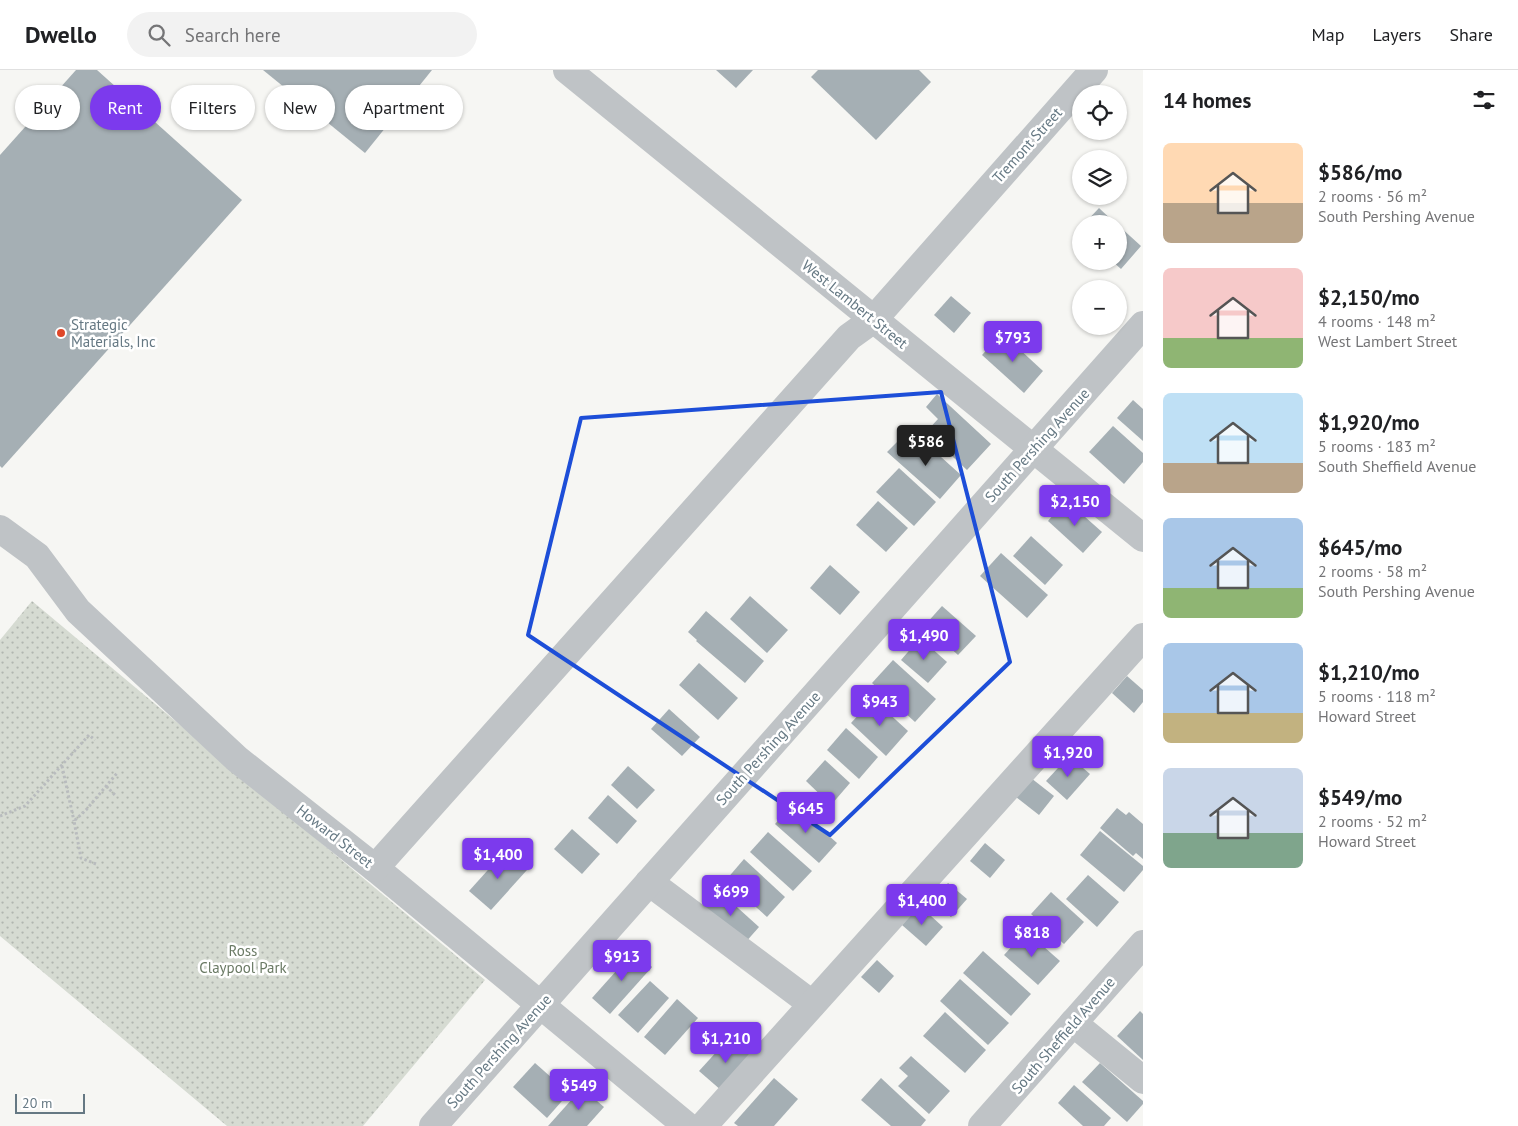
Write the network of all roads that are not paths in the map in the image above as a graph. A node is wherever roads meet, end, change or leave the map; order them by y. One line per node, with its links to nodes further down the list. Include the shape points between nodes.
1 (567, 70): 3 (street, West Lambert Street)
2 (1094, 70): 3 (street, Tremont Street)
3 (874, 319): 5 (street, West Lambert Street); 9 (street, Tremont Street, via 849,337)
4 (1143, 325): 5 (street, South Pershing Avenue)
5 (1033, 449): 7 (street, West Lambert Street); 10 (street, South Pershing Avenue)
6 (0, 529): 9 (street, Howard Street, via 37,556 78,611 237,759)
7 (1143, 538)
8 (1143, 637): 13 (street)
9 (375, 868): 12 (street, Howard Street)
10 (649, 882): 12 (street, South Pershing Avenue); 13 (street)
11 (1143, 944): 14 (street, South Sheffield Avenue)
12 (541, 1004): 16 (street, South Pershing Avenue); 17 (street, Howard Street)
13 (812, 1004): 18 (street)
14 (1073, 1023): 15 (street); 19 (street, South Sheffield Avenue)
15 (1143, 1080)
16 (433, 1126)
17 (687, 1126)
18 (703, 1126)
19 (982, 1126)

